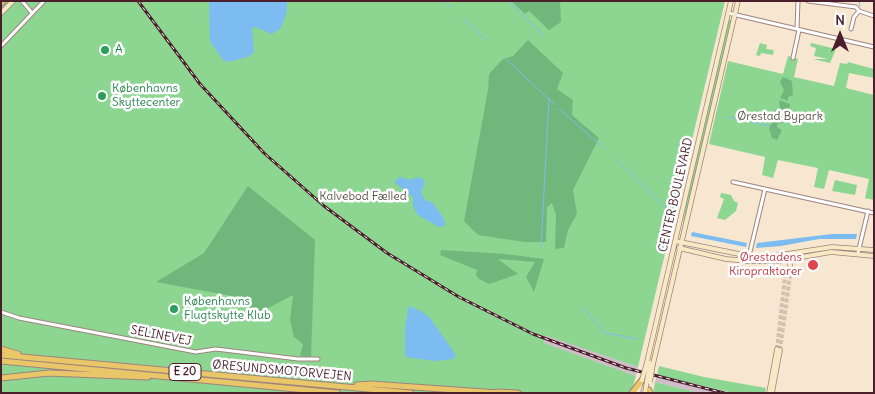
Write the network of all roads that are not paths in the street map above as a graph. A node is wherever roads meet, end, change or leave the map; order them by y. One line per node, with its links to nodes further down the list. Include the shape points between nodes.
1 (13, 1): 9 (street)
2 (44, 1): 10 (street)
3 (731, 1): 11 (street, CENTER BOULEVARD)
4 (738, 1): 12 (street, CENTER BOULEVARD)
5 (798, 1): 14 (street)
6 (808, 1): 8 (street, via 854,6)
7 (22, 2): 10 (street)
8 (859, 10): 13 (street); 15 (street)
9 (1, 13)
10 (32, 13): 16 (street)
11 (728, 13): 12 (street); 23 (street, CENTER BOULEVARD)
12 (735, 14): 14 (street); 24 (street, CENTER BOULEVARD)
13 (874, 16)
14 (798, 29): 17 (street); 18 (street)
15 (851, 29)
16 (1, 46)
17 (874, 48)
18 (793, 58)
19 (733, 182): 20 (street)
20 (764, 188): 21 (street); 31 (street)
21 (868, 211): 22 (street); 27 (street)
22 (874, 212)
23 (675, 241): 24 (street); 25 (street, CENTER BOULEVARD)
24 (681, 243): 26 (street, CENTER BOULEVARD); 31 (street)
25 (674, 247): 26 (street); 42 (street, CENTER BOULEVARD)
26 (680, 248): 33 (street); 42 (street, CENTER BOULEVARD)
27 (860, 248): 28 (street); 29 (street); 30 (street, via 825,248)
28 (874, 250)
29 (858, 253): 32 (street); 34 (street, via 817,254)
30 (790, 254): 31 (street); 34 (street)
31 (750, 256): 33 (street)
32 (874, 256)
33 (748, 261): 34 (street)
34 (788, 265)
35 (1, 312): 40 (street, SELINEVEJ, via 196,352 216,349 298,359)
36 (1, 349): 39 (highway)
37 (778, 349): 45 (street)
38 (1, 355): 39 (highway, ØRESUNDSMOTORVEJEN / E 20)
39 (28, 357): 47 (highway, ØRESUNDSMOTORVEJEN / E 20)
40 (318, 358)
41 (1, 361): 43 (highway, ØRESUNDSMOTORVEJEN / E 20)
42 (650, 363): 46 (street, CENTER BOULEVARD, bridge); 46 (street, CENTER BOULEVARD, bridge)
43 (165, 376): 44 (highway, via 133,378 49,373); 50 (highway, ØRESUNDSMOTORVEJEN / E 20)
44 (1, 378)
45 (773, 380): 56 (street); 57 (street)
46 (646, 381): 49 (street, CENTER BOULEVARD); 54 (highway); 55 (street, CENTER BOULEVARD)
47 (342, 386): 48 (highway, via 371,384); 51 (highway, ØRESUNDSMOTORVEJEN / E 20)
48 (492, 392): 52 (highway); 53 (highway)
49 (648, 392)
50 (338, 393)
51 (411, 393)
52 (499, 393)
53 (518, 393)
54 (632, 393)
55 (638, 393)
56 (768, 393)
57 (772, 393)

